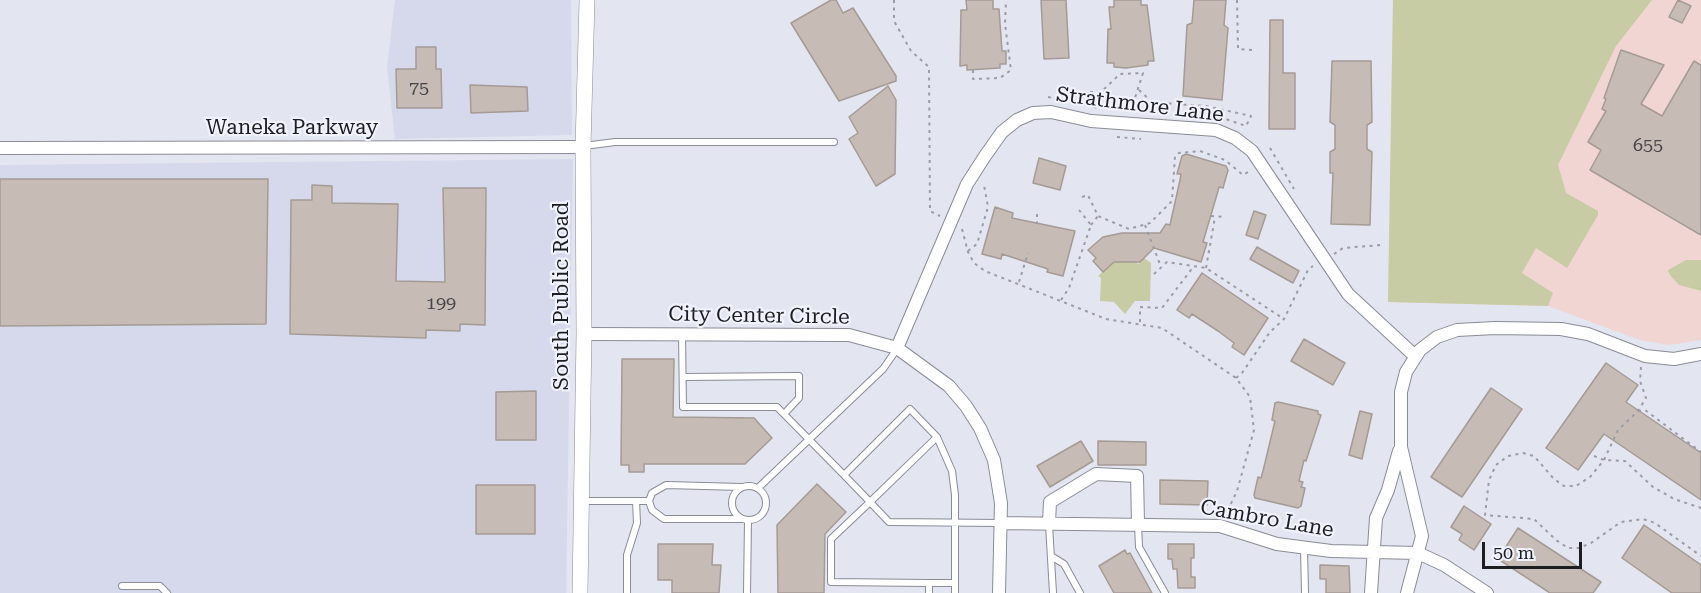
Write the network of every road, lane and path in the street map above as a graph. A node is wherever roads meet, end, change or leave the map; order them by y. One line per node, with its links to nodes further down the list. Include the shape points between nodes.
1 (587, 0): 16 (street, South Public Road)
2 (894, 0): 29 (path, via 894,21 911,51 929,67 930,211)
3 (1006, 0): 6 (path, via 1011,70 1000,78 973,79)
4 (1237, 0): 5 (path, via 1238,49)
5 (1252, 50)
6 (972, 70)
7 (1138, 89): 9 (path); 10 (path); 11 (path, via 1143,74 1120,74 1101,92 1090,92)
8 (1048, 97): 11 (path)
9 (1134, 101): 10 (path); 13 (path, via 1130,113)
10 (1152, 102): 14 (path, via 1206,106 1251,116 1246,126)
11 (1086, 105): 12 (path)
12 (1103, 109)
13 (1137, 114)
14 (1216, 116)
15 (834, 142): 16 (lane, via 615,142)
16 (583, 147): 17 (street, Waneka Parkway); 46 (street, South Public Road)
17 (0, 148)
18 (1270, 148): 21 (path)
19 (1248, 164): 32 (path, via 1251,170 1243,175 1214,156 1179,153 1175,156 1172,201)
20 (984, 185): 34 (path, via 988,207 977,244)
21 (1297, 193)
22 (1082, 197): 25 (path, via 1088,195)
23 (1079, 210): 31 (path)
24 (1037, 214): 30 (path)
25 (1098, 216): 31 (path); 32 (path, via 1129,229)
26 (1211, 216): 27 (path)
27 (1215, 217): 28 (path); 40 (path)
28 (1224, 217)
29 (952, 221): 34 (path, via 961,225); 48 (street, Strathmore Lane); 50 (street, Strathmore Lane, via 967,184 1002,132 1033,113 1216,130 1252,151 1348,294)
30 (1037, 224)
31 (1091, 225): 43 (path)
32 (1145, 225): 39 (path)
33 (1381, 245): 36 (path, via 1343,248)
34 (968, 252): 42 (path, via 974,263 985,270)
35 (1028, 253): 42 (path)
36 (1329, 257)
37 (1320, 263): 44 (path, via 1308,270)
38 (1194, 266): 39 (path, via 1167,262); 40 (path); 45 (path, via 1162,308 1140,307)
39 (1161, 268): 41 (path)
40 (1206, 268): 44 (path)
41 (1154, 274)
42 (1019, 282): 43 (path)
43 (1061, 300): 45 (path, via 1106,319)
44 (1284, 319): 53 (path)
45 (1140, 323): 53 (path, via 1162,328 1183,340)
46 (584, 334): 47 (street, City Center Circle); 65 (street, South Public Road)
47 (682, 334): 48 (street, City Center Circle, via 849,335); 52 (lane)
48 (897, 348): 57 (lane, via 883,369); 72 (street, City Center Circle, via 949,386 980,428 996,468)
49 (1701, 354): 51 (street, via 1674,359)
50 (1415, 356): 51 (street, via 1437,337 1457,330 1495,328 1561,329 1588,334); 58 (street, via 1401,392)
51 (1645, 356): 54 (path, via 1640,381 1646,398)
52 (683, 377): 55 (lane, via 683,407 777,407); 55 (lane, via 799,376 799,398)
53 (1236, 378): 75 (path, via 1250,397 1254,430 1237,491)
54 (1638, 411): 59 (path, via 1645,410); 61 (path, via 1618,430)
55 (784, 414): 57 (lane)
56 (937, 436): 62 (lane, via 910,409); 68 (lane); 71 (lane, via 952,471)
57 (810, 440): 62 (lane); 64 (lane)
58 (1401, 447): 77 (street, via 1376,518); 78 (street, via 1422,536)
59 (1701, 452)
60 (1594, 456): 61 (path)
61 (1604, 460): 69 (path, via 1625,461 1653,487); 80 (path, via 1590,477 1576,486 1564,486 1534,456 1508,456 1496,465 1489,480 1485,515 1534,519 1568,548 1591,543 1621,522 1648,520)
62 (844, 475): 68 (lane)
63 (742, 487): 64 (lane); 67 (lane, via 666,485 652,493); 70 (lane, via 731,500 734,512)
64 (758, 488): 70 (lane, via 765,496 765,507 759,517)
65 (582, 501): 66 (lane); 85 (street, South Public Road)
66 (636, 501): 67 (lane); 86 (lane, via 637,523 627,555)
67 (649, 501): 70 (lane, via 652,510 664,519)
68 (870, 502): 71 (lane, via 889,522); 81 (lane, via 831,539 831,582)
69 (1701, 508)
70 (745, 519): 87 (lane)
71 (955, 523): 72 (lane); 82 (lane)
72 (1001, 523): 73 (street, Cambro Lane); 90 (street, City Center Circle)
73 (1049, 523): 74 (street, Cambro Lane); 74 (street, via 1050,502 1096,474 1137,476); 79 (lane)
74 (1138, 524): 75 (street, Cambro Lane); 93 (lane, via 1139,547)
75 (1220, 526): 76 (street, Cambro Lane, via 1245,536)
76 (1304, 548): 77 (street, Cambro Lane); 94 (lane)
77 (1371, 552): 78 (street, Cambro Lane); 95 (street)
78 (1418, 553): 96 (street); 97 (street)
79 (1051, 556): 91 (lane); 92 (lane, via 1064,564)
80 (1701, 556)
81 (929, 583): 82 (lane); 88 (lane)
82 (955, 583): 89 (lane)
83 (122, 586): 84 (lane, via 160,586)
84 (167, 593)
85 (580, 593)
86 (627, 593)
87 (747, 593)
88 (929, 593)
89 (955, 593)
90 (999, 593)
91 (1053, 593)
92 (1080, 593)
93 (1165, 593)
94 (1305, 593)
95 (1371, 593)
96 (1407, 593)
97 (1487, 593)

